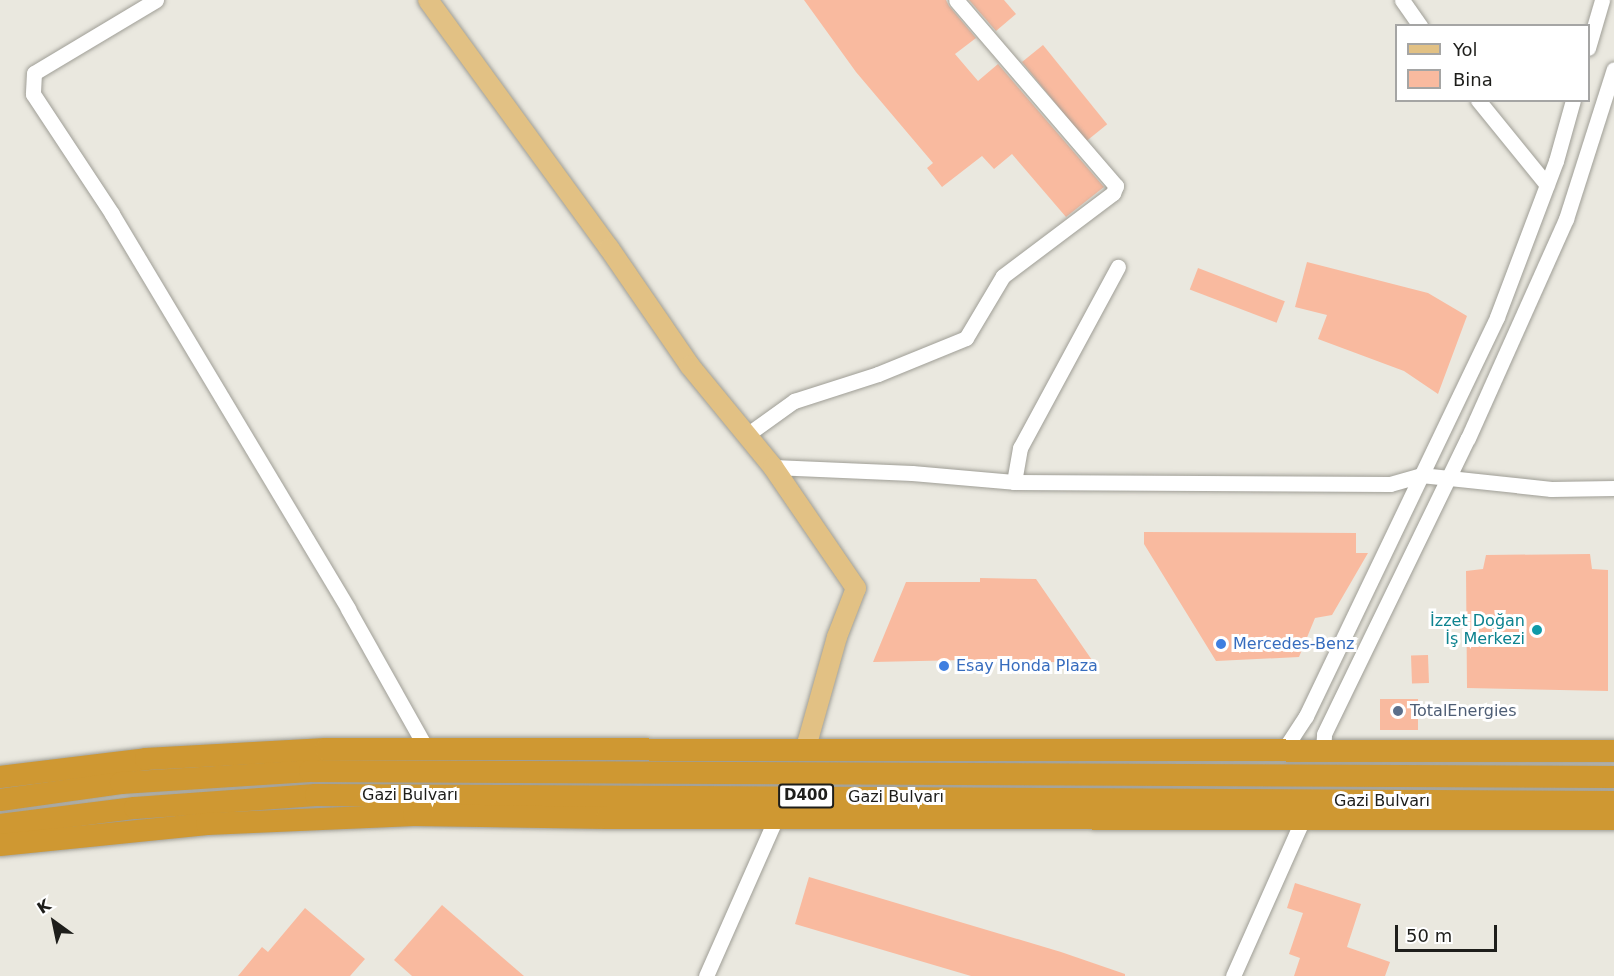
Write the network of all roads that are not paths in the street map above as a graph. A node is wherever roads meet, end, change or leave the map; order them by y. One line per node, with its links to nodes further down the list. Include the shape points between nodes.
1 (156, 0): 19 (street, via 34,74 33,94 112,214 348,609)
2 (428, 0): 13 (main road, via 690,366)
3 (956, 0): 13 (street, via 1116,186 1113,193 1003,276 966,338 878,374 794,401)
4 (1402, 0): 6 (street)
5 (1602, 0): 7 (street)
6 (1419, 24)
7 (1590, 41)
8 (1614, 69): 16 (street, via 1566,219)
9 (1480, 102): 11 (street)
10 (1572, 102): 11 (street)
11 (1547, 185): 15 (street, via 1497,317)
12 (1118, 267): 17 (street, via 1020,448)
13 (748, 435): 14 (main road)
14 (773, 467): 17 (street); 21 (main road, via 856,588 837,638)
15 (1421, 475): 16 (street); 17 (street, via 1390,484); 22 (street, via 1306,716)
16 (1449, 477): 18 (street, via 1551,489); 20 (street, via 1324,734)
17 (1014, 482)
18 (1614, 488)
19 (426, 748): 21 (highway); 24 (highway, via 146,759)
20 (1323, 750): 22 (highway); 23 (highway)
21 (805, 751): 22 (highway)
22 (1283, 751)
23 (1614, 751)
24 (0, 777)
25 (1614, 777): 27 (highway, Gazi Bulvarı / D400, via 310,771 121,783)
26 (778, 796): 28 (highway, Gazi Bulvarı / D400); 29 (street); 32 (highway, Gazi Bulvarı / D400, via 316,795 135,808)
27 (0, 800)
28 (1614, 802)
29 (776, 819): 30 (highway); 33 (highway, via 414,815 207,824); 34 (street)
30 (1303, 819): 31 (highway); 35 (street)
31 (1614, 819)
32 (0, 825)
33 (0, 845)
34 (706, 976)
35 (1233, 976)

